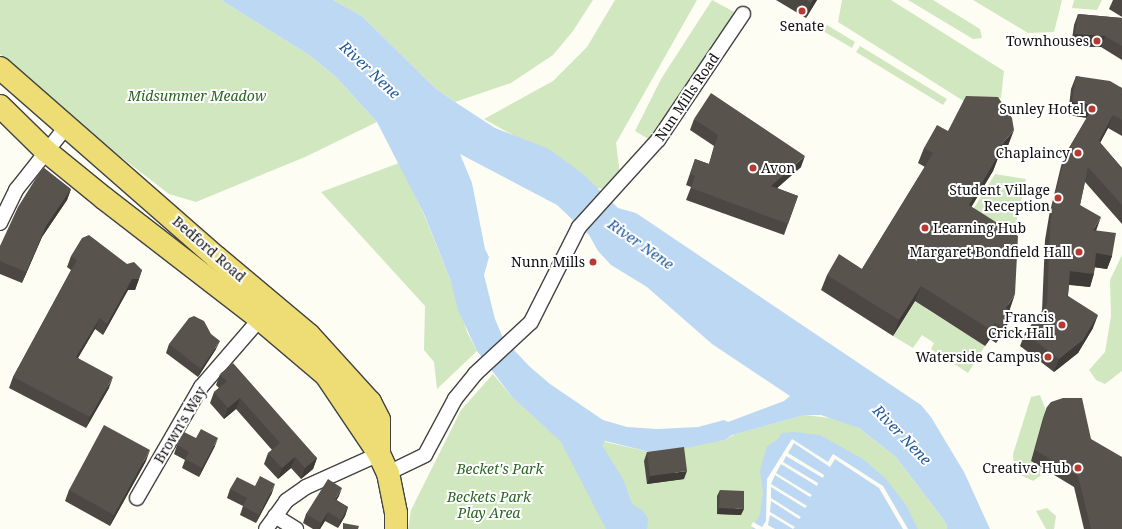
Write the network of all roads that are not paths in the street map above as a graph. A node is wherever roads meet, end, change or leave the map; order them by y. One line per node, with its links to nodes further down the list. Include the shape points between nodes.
1 (743, 14): 9 (street, Nun Mills Road, via 658,140 579,227 531,322 475,374 446,411 425,455)
2 (0, 68): 4 (main road, Bedford Road)
3 (0, 106): 5 (main road, Bedford Road)
4 (66, 126): 5 (street); 7 (main road, Bedford Road)
5 (46, 151): 6 (street, via 16,190); 7 (main road, Bedford Road, via 156,241)
6 (0, 223)
7 (266, 311): 8 (main road, Bedford Road, via 326,375); 10 (street, Brown's Way, via 201,387)
8 (379, 454): 9 (main road, Bedford Road); 11 (street, via 306,487 286,501)
9 (388, 473): 14 (main road, Bedford Road, via 396,513)
10 (137, 498)
11 (275, 516): 12 (street); 13 (street)
12 (266, 529)
13 (296, 529)
14 (396, 529)

